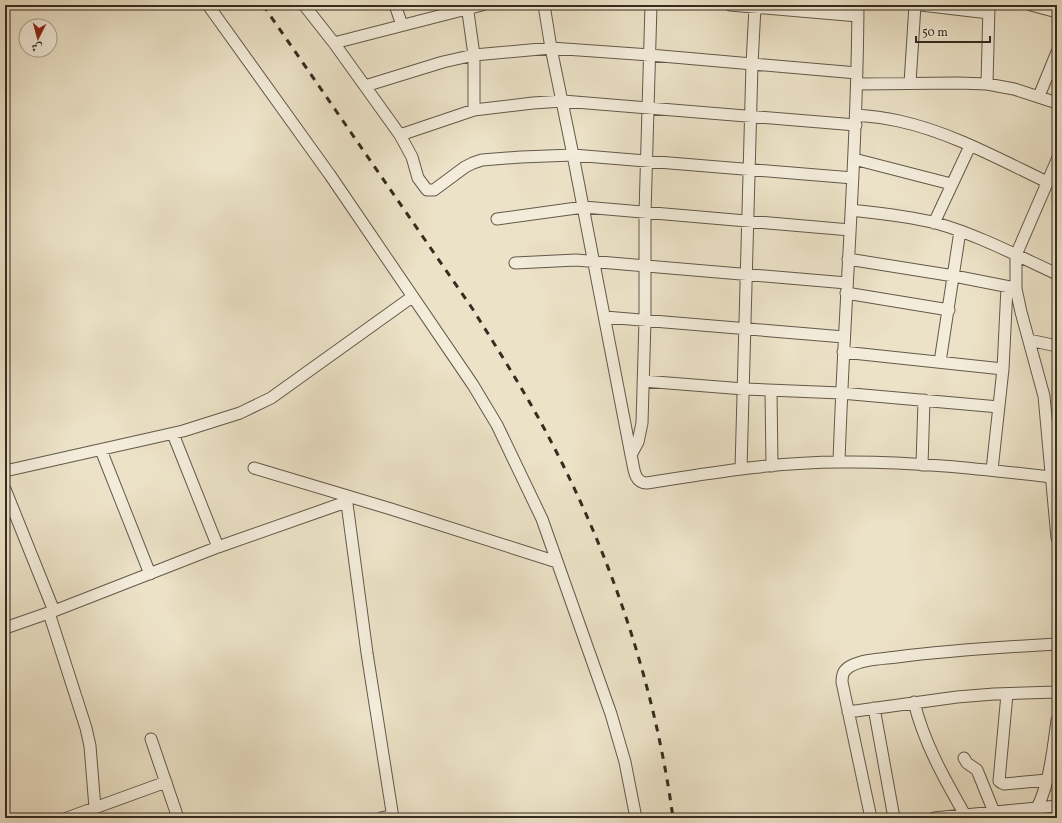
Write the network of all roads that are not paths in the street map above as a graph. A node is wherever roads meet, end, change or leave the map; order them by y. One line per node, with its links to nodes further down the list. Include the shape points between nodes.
1 (208, 5): 62 (street, via 330,175)
2 (395, 5): 16 (street)
3 (482, 5): 11 (street)
4 (544, 5): 18 (street)
5 (651, 5): 20 (street)
6 (730, 5): 12 (street)
7 (915, 5): 24 (street)
8 (921, 5): 13 (street)
9 (1031, 5): 15 (street)
10 (307, 6): 17 (street)
11 (467, 7): 16 (street); 21 (street)
12 (755, 7): 14 (street); 22 (street)
13 (989, 9): 25 (street)
14 (858, 11): 23 (street)
15 (1057, 12)
16 (402, 25): 17 (street)
17 (334, 43): 26 (street)
18 (551, 48): 20 (street); 21 (street); 28 (street)
19 (1057, 52): 27 (street)
20 (650, 54): 22 (street); 30 (street)
21 (474, 55): 26 (street); 31 (street)
22 (752, 64): 23 (street); 32 (street)
23 (857, 79): 24 (street); 33 (street)
24 (910, 83): 25 (street)
25 (988, 84): 27 (street)
26 (365, 86): 34 (street)
27 (1039, 96): 29 (street)
28 (563, 101): 30 (street); 31 (street); 36 (street)
29 (1057, 103)
30 (648, 108): 32 (street); 39 (street)
31 (474, 110): 34 (street)
32 (751, 117): 33 (street); 40 (street)
33 (856, 120): 35 (street, via 899,121); 37 (street)
34 (400, 134): 36 (street, via 412,157 418,178 430,191 473,163 482,160)
35 (970, 146): 42 (street); 43 (street)
36 (574, 155): 39 (street); 44 (street)
37 (854, 159): 41 (street); 43 (street)
38 (1057, 160): 42 (street)
39 (646, 161): 40 (street); 46 (street)
40 (750, 169): 41 (street); 48 (street)
41 (853, 178): 45 (street)
42 (1047, 182): 52 (street)
43 (951, 184): 49 (street)
44 (584, 207): 46 (street); 47 (street); 54 (street)
45 (851, 210): 49 (street); 50 (street)
46 (645, 213): 48 (street); 56 (street)
47 (496, 219)
48 (748, 222): 50 (street); 58 (street)
49 (934, 222): 51 (street)
50 (850, 230): 53 (street)
51 (960, 231): 52 (street); 59 (street)
52 (1016, 255): 57 (street); 61 (street)
53 (848, 259): 59 (street); 60 (street)
54 (594, 262): 55 (street, via 560,260); 56 (street); 64 (street)
55 (515, 263)
56 (644, 266): 58 (street); 65 (street)
57 (1057, 274)
58 (746, 275): 60 (street); 66 (street)
59 (954, 276): 61 (street); 63 (street)
60 (847, 288): 63 (street); 67 (street)
61 (1012, 288): 68 (street); 72 (street)
62 (412, 296): 79 (street, via 271,398 240,413); 96 (street, via 497,425 534,499)
63 (949, 310): 71 (street)
64 (605, 317): 65 (street); 82 (street)
65 (645, 320): 66 (street); 73 (street)
66 (745, 328): 67 (street); 74 (street)
67 (844, 337): 70 (street)
68 (1029, 340): 69 (street); 80 (street, via 1044,396)
69 (1057, 346)
70 (843, 352): 71 (street); 76 (street)
71 (940, 362): 72 (street)
72 (1003, 370): 78 (street)
73 (643, 381): 74 (street); 82 (street, via 642,428)
74 (744, 389): 75 (street); 87 (street)
75 (771, 390): 76 (street); 85 (street)
76 (841, 393): 77 (street); 83 (street)
77 (924, 400): 78 (street); 84 (street)
78 (999, 407): 88 (street)
79 (173, 434): 81 (street); 95 (street)
80 (1053, 447): 90 (street)
81 (101, 450): 89 (street); 97 (street)
82 (632, 455): 87 (street, via 636,476 642,483)
83 (839, 462): 84 (street); 85 (street)
84 (922, 465): 88 (street)
85 (772, 466): 87 (street)
86 (254, 468): 92 (street)
87 (742, 468)
88 (992, 470): 90 (street)
89 (5, 471)
90 (1051, 476): 93 (street)
91 (5, 489): 98 (street)
92 (346, 499): 95 (street); 96 (street); 117 (street)
93 (1055, 508): 94 (street)
94 (1057, 538)
95 (218, 547): 97 (street)
96 (557, 562): 121 (street, via 617,732)
97 (150, 574): 98 (street)
98 (52, 612): 99 (street); 113 (street, via 90,746)
99 (5, 628)
100 (1057, 644): 105 (street, via 975,648 855,664 844,671 842,676)
101 (1057, 692): 102 (street)
102 (1007, 694): 103 (street); 110 (street, via 999,781 1004,784)
103 (914, 702): 104 (street); 116 (street, via 928,745)
104 (874, 708): 105 (street); 123 (street)
105 (848, 712): 122 (street)
106 (1057, 720): 108 (street)
107 (151, 739): 111 (street)
108 (1055, 750): 110 (street)
109 (964, 758): 114 (street, via 977,770)
110 (1046, 780): 115 (street)
111 (166, 782): 113 (street); 119 (street)
112 (1057, 806): 115 (street)
113 (95, 808): 118 (street)
114 (994, 812): 115 (street); 116 (street)
115 (1037, 814)
116 (965, 815): 124 (street)
117 (393, 817): 120 (street)
118 (67, 818)
119 (178, 818)
120 (382, 818)
121 (636, 818)
122 (871, 818)
123 (894, 818)
124 (934, 818)

